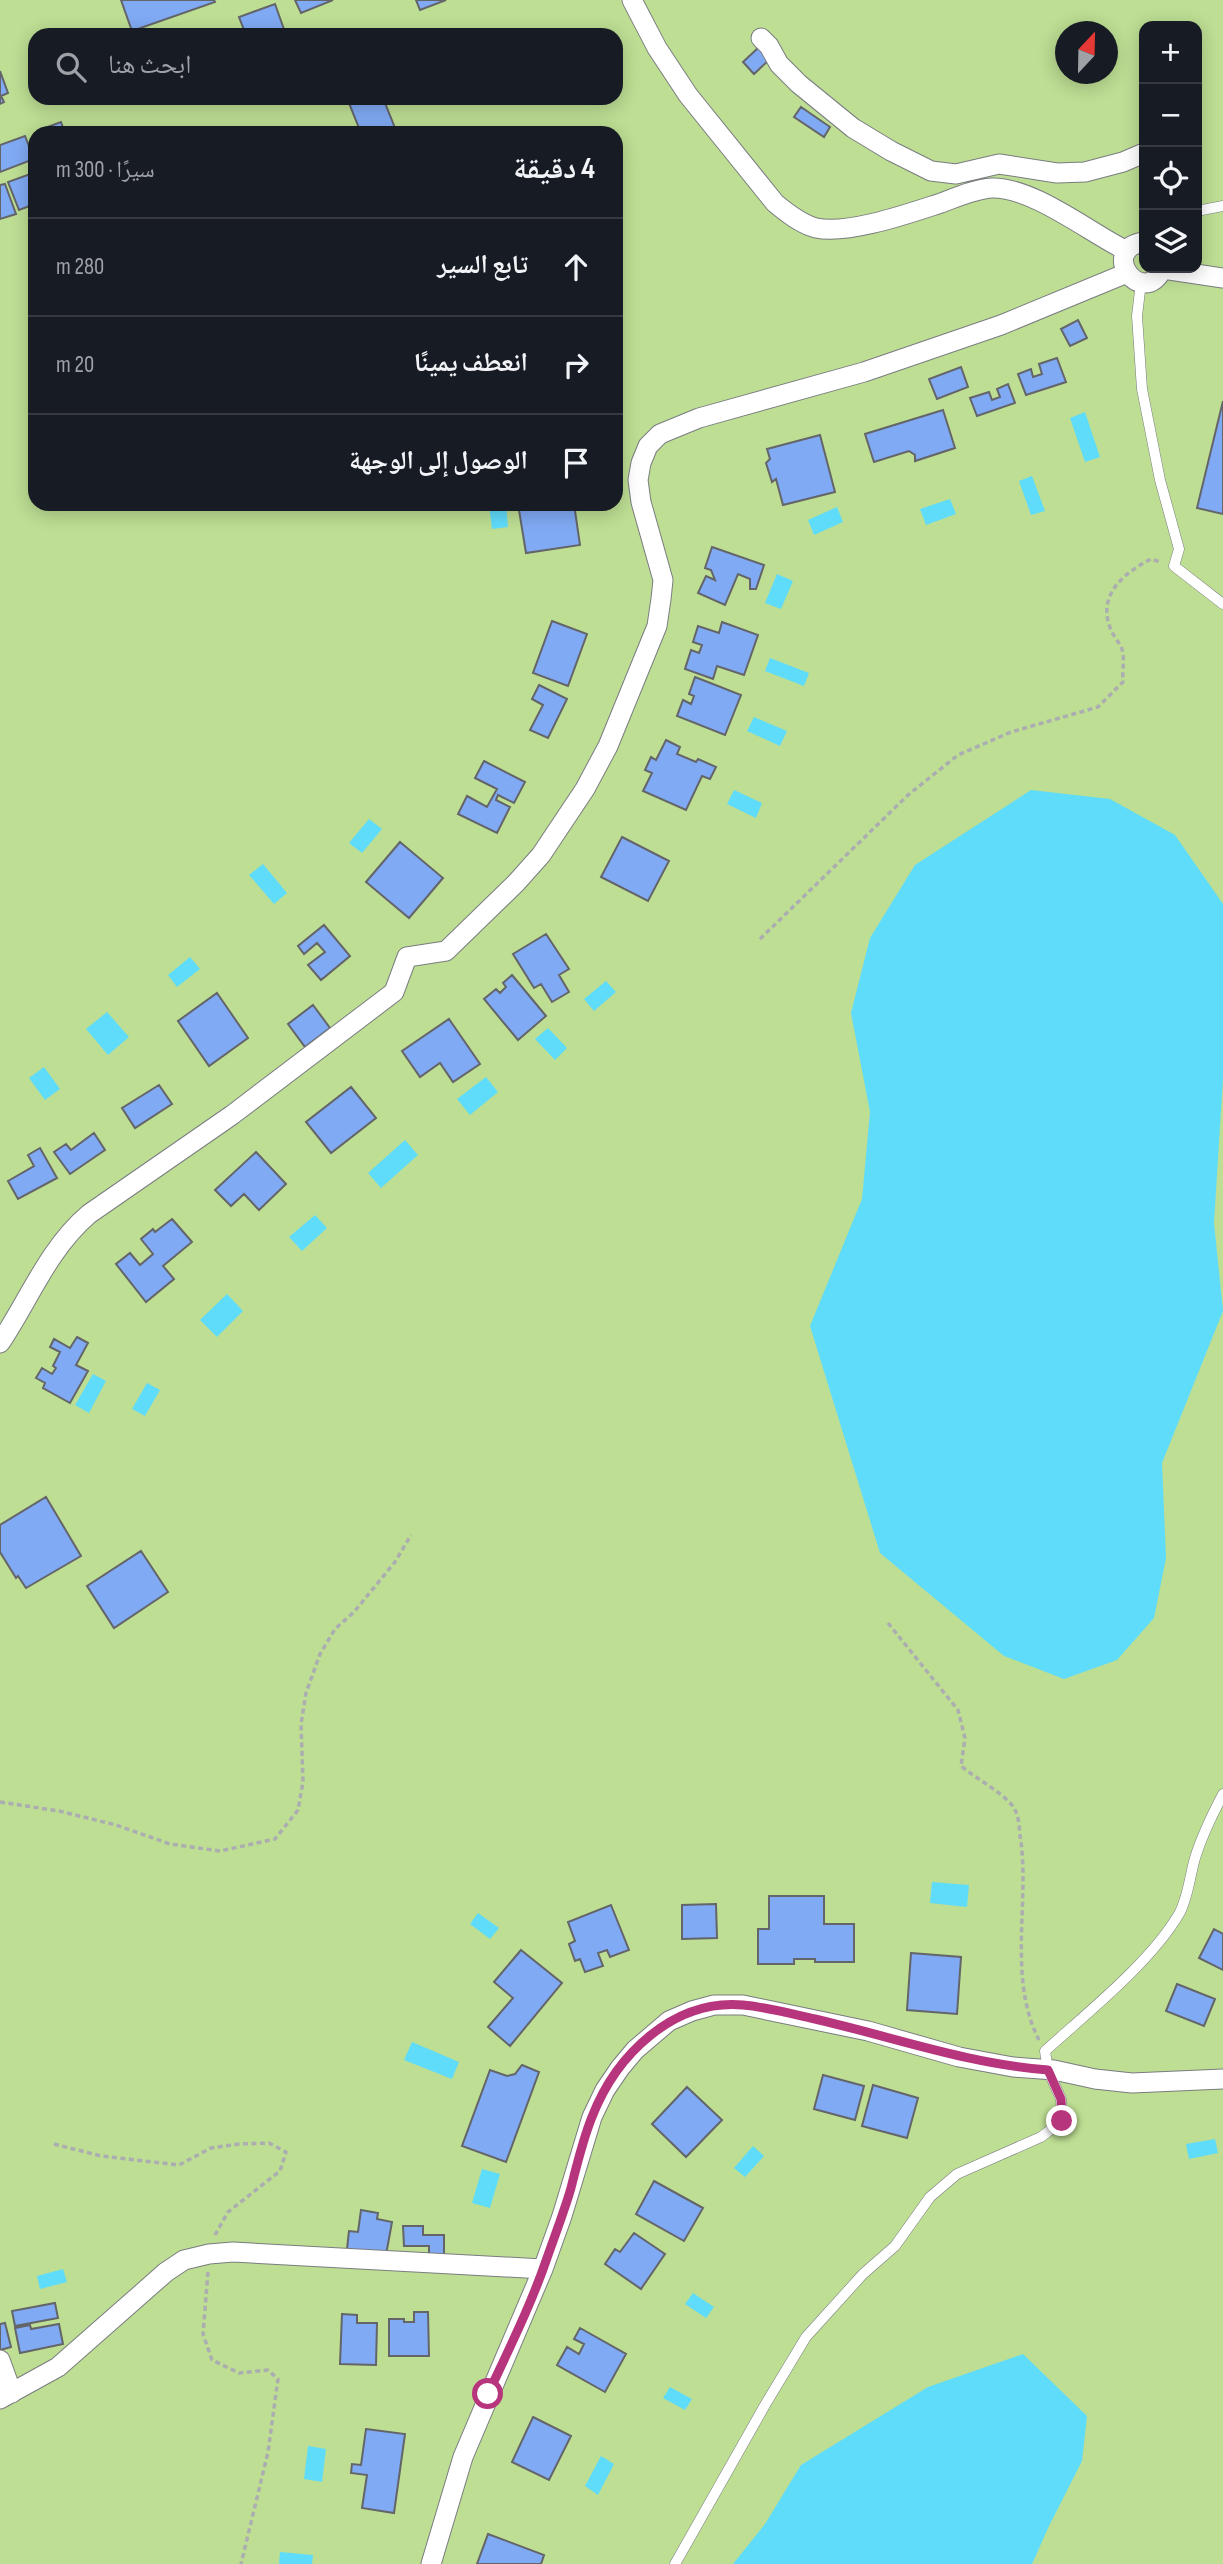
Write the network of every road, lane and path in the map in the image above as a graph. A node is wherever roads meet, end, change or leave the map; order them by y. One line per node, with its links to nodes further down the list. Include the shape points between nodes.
1 (632, 0): 6 (street, via 688,95 775,203 814,228 844,228 904,215 994,188 1022,193)
2 (761, 38): 3 (street, via 786,71 853,128 931,171 956,174 999,164 1084,172)
3 (1139, 155)
4 (1223, 206): 5 (lane)
5 (1202, 210)
6 (1136, 247): 9 (street, via 1124,258)
7 (1159, 273): 9 (street, via 1154,279)
8 (1193, 273): 10 (street)
9 (1134, 278): 11 (lane, via 1142,389 1179,549); 14 (street, via 889,363 699,418 660,434 648,446 638,480 663,580 657,626 603,755 541,855 446,951 407,957 394,992 266,1091 72,1228)
10 (1223, 278)
11 (1174, 566): 12 (lane); 13 (path, via 1152,559 1116,582 1107,611 1122,649 1123,682 1098,707 1011,732 958,755 908,795)
12 (1223, 604)
13 (760, 939)
14 (0, 1343)
15 (411, 1535): 18 (path, via 395,1562 334,1629 320,1654 301,1724 303,1782 298,1810 275,1839 220,1851 170,1844 59,1811)
16 (888, 1623): 19 (path, via 958,1710 965,1738 961,1766 1007,1798 1016,1811 1024,1865 1021,1951 1029,2020)
17 (1223, 1794): 19 (lane, via 1196,1855 1180,1912 1156,1946)
18 (0, 1802)
19 (1046, 2060): 20 (street, via 1132,2083); 23 (street, via 1013,2067 743,2005 692,2011 669,2021 635,2050 605,2090); 28 (lane, via 1061,2099 1062,2121 1041,2137 957,2174 930,2197 895,2246 806,2337)
20 (1223, 2078)
21 (54, 2144): 22 (path, via 101,2156 179,2165 211,2148 239,2144 269,2143 286,2152 280,2171 228,2212)
22 (209, 2254): 23 (street); 25 (street, via 184,2260 166,2272 58,2367); 26 (path, via 202,2334 212,2360 239,2373 268,2370 278,2379 268,2452)
23 (543, 2269): 27 (street, via 463,2457)
24 (0, 2360): 25 (street)
25 (6, 2396)
26 (241, 2564)
27 (431, 2564)
28 (675, 2564)

